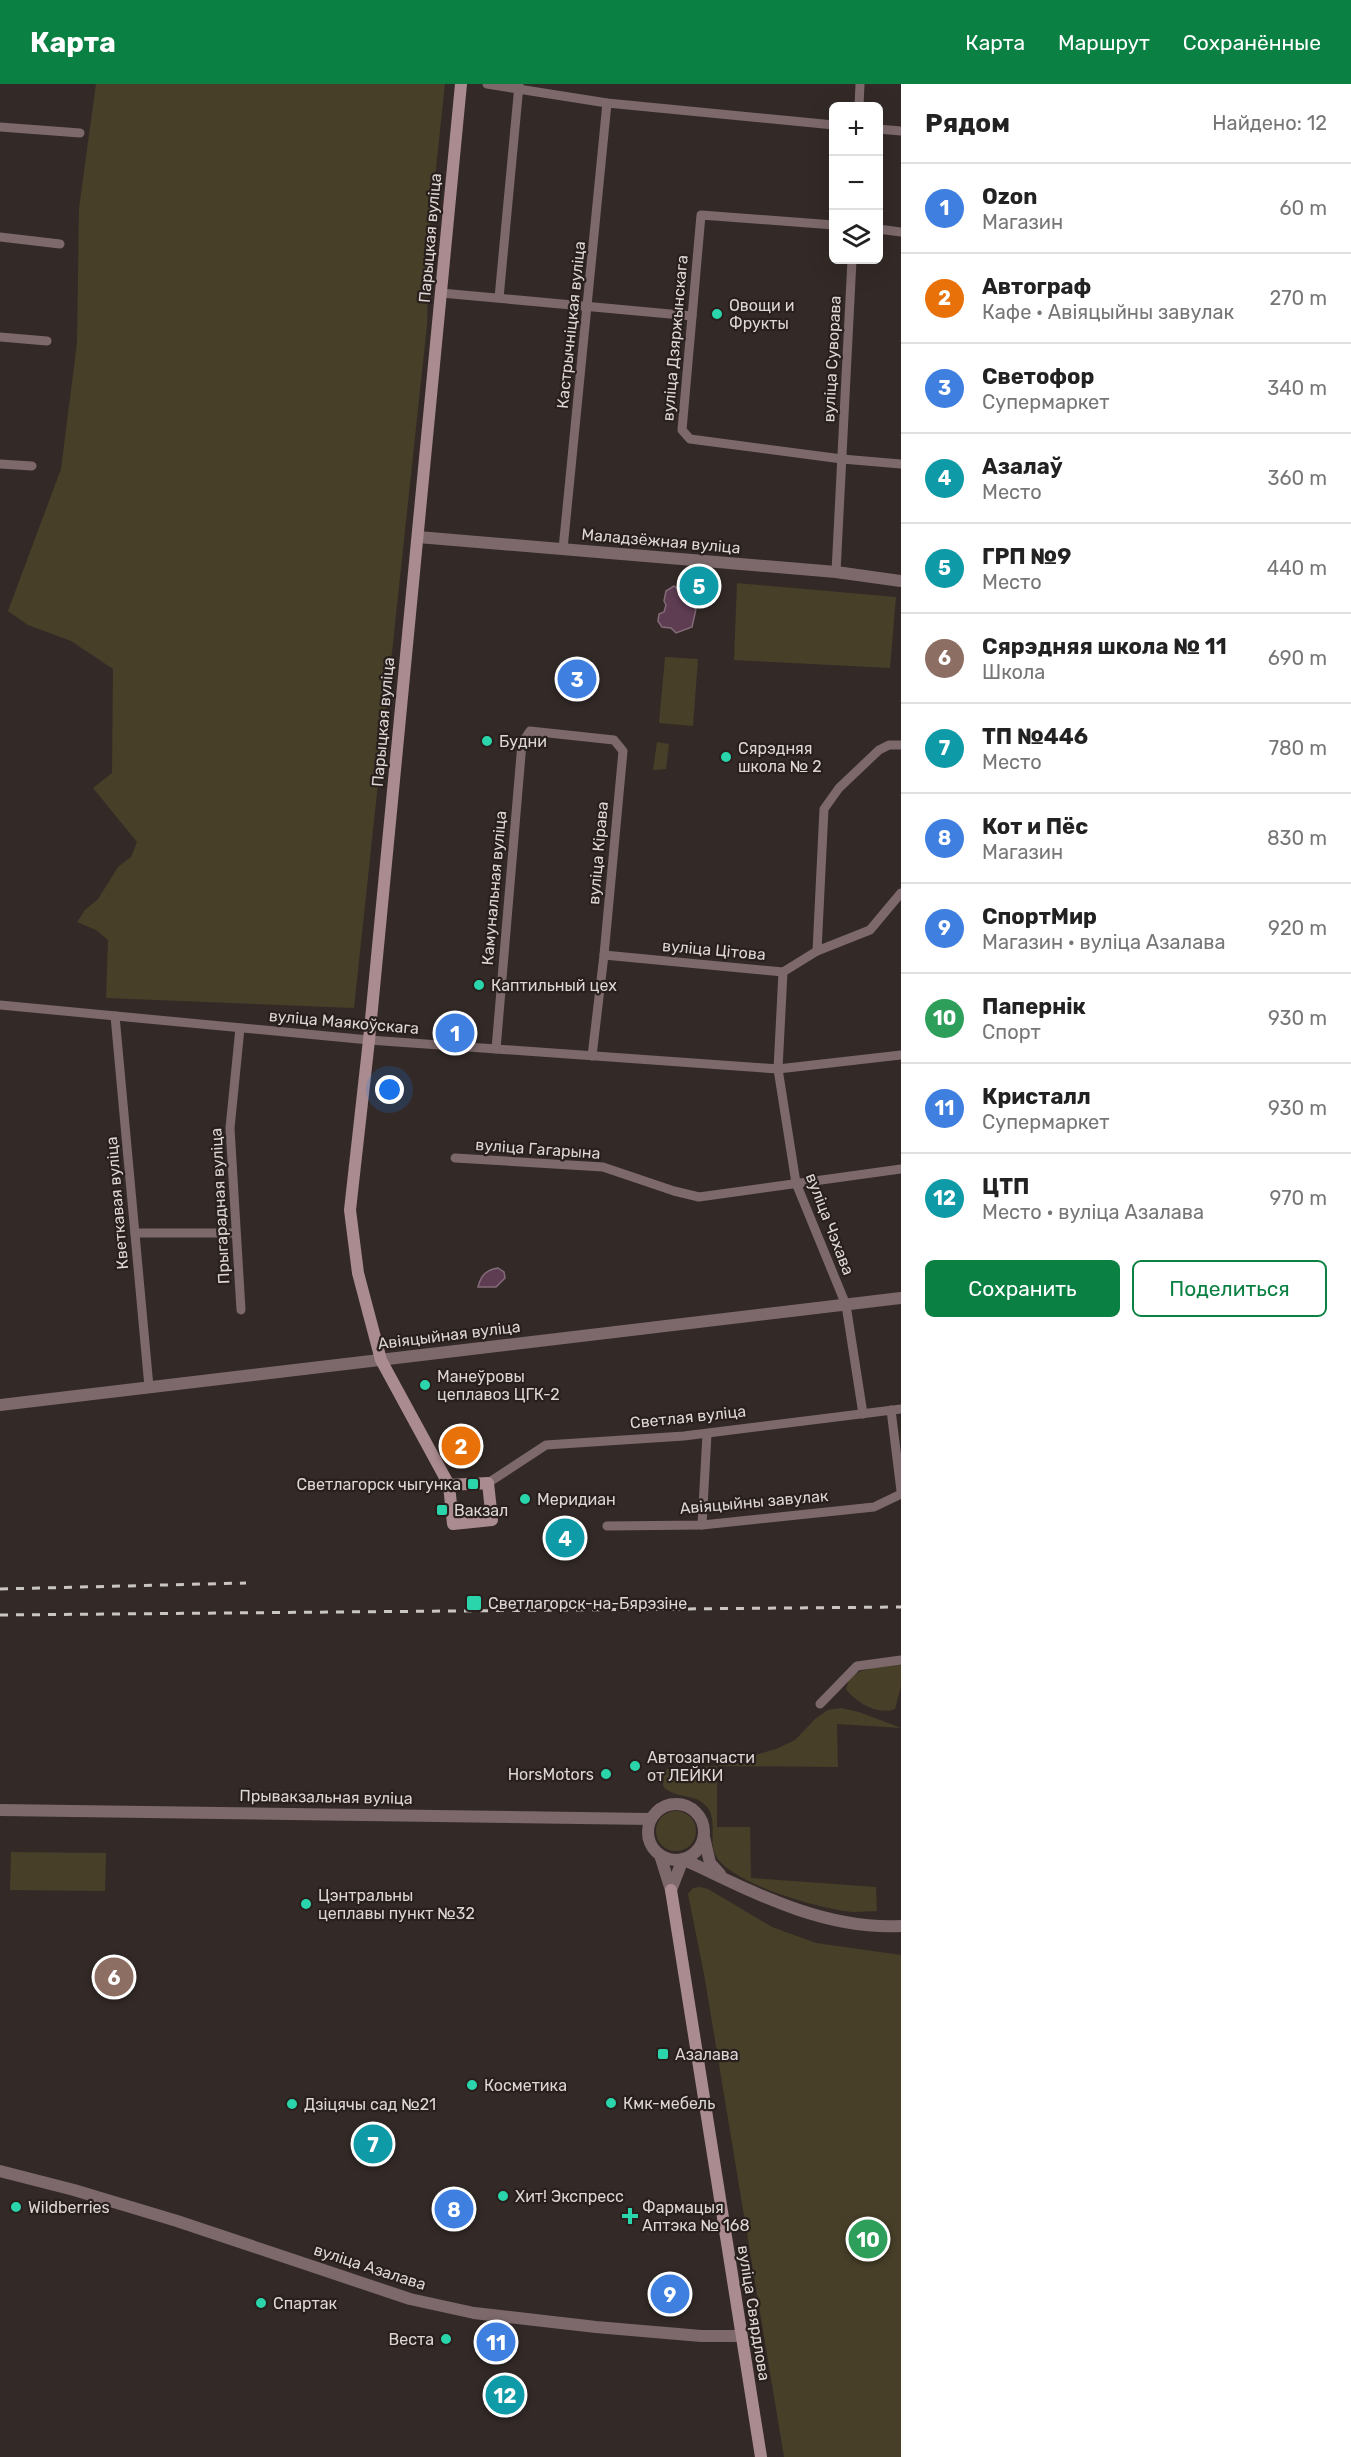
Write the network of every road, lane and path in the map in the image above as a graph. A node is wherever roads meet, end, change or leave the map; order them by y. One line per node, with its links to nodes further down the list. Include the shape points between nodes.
1 (461, 84): 18 (main road, Парыцкая вуліца)
2 (487, 84): 4 (street)
3 (860, 84): 5 (street)
4 (519, 87): 6 (street); 19 (street)
5 (859, 102)
6 (607, 103): 7 (street); 20 (street, Кастрычніцкая вуліца)
7 (829, 125)
8 (0, 127): 11 (street)
9 (883, 129): 10 (street)
10 (901, 131)
11 (80, 133)
12 (829, 225): 21 (street, вуліца Дзяржынскага, via 701,215)
13 (883, 230): 14 (street)
14 (901, 232)
15 (0, 237): 16 (street)
16 (60, 244)
17 (852, 264): 24 (street, вуліца Суворава)
18 (441, 293): 19 (street); 28 (main road, Парыцкая вуліца)
19 (499, 298): 20 (street)
20 (588, 306): 21 (street); 29 (street, Кастрычніцкая вуліца)
21 (692, 316): 24 (street, вуліца Дзяржынскага, via 682,430 690,440)
22 (0, 337): 23 (street)
23 (47, 341)
24 (842, 459): 26 (street); 30 (street, вуліца Суворава)
25 (0, 464): 27 (street)
26 (901, 464)
27 (32, 466)
28 (418, 537): 29 (street, Маладзёжная вуліца); 41 (main road, Парыцкая вуліца)
29 (563, 549): 30 (street, Маладзёжная вуліца)
30 (836, 572): 31 (street, Маладзёжная вуліца)
31 (901, 581)
32 (530, 731): 36 (street, вуліца Кірава, via 615,740 622,752); 42 (street, Камунальная вуліца, via 522,743)
33 (901, 745): 35 (street, via 879,750 824,808)
34 (901, 893): 35 (street, вуліца Цітова, via 870,930)
35 (817, 951): 37 (street, вуліца Цітова)
36 (604, 955): 37 (street, вуліца Цітова); 44 (street, вуліца Кірава)
37 (783, 972): 45 (street, вуліца Чэхава)
38 (0, 1005): 39 (street, вуліца Маякоўскага)
39 (115, 1016): 40 (street, вуліца Маякоўскага); 49 (street, Кветкавая вуліца)
40 (240, 1028): 41 (street, вуліца Маякоўскага); 50 (street, Прыгарадная вуліца, via 230,1128)
41 (369, 1040): 42 (street, вуліца Маякоўскага); 54 (main road, Парыцкая вуліца, via 350,1210 358,1274)
42 (496, 1049): 44 (street, вуліца Маякоўскага)
43 (901, 1054): 45 (street, вуліца Маякоўскага)
44 (592, 1056): 45 (street, вуліца Маякоўскага)
45 (778, 1069): 48 (street, вуліца Чэхава)
46 (455, 1158): 48 (street, вуліца Гагарына, via 603,1167 699,1197)
47 (901, 1169): 48 (street, вуліца Гагарына)
48 (796, 1183): 52 (street, вуліца Чэхава)
49 (135, 1233): 50 (street); 55 (street, Кветкавая вуліца)
50 (235, 1233): 53 (street, Прыгарадная вуліца)
51 (901, 1298): 52 (street, Авіяцыйная вуліца)
52 (846, 1305): 54 (street, Авіяцыйная вуліца); 58 (street, вуліца Чэхава)
53 (241, 1310)
54 (381, 1360): 55 (street, Авіяцыйная вуліца); 61 (main road)
55 (149, 1387): 56 (street, Авіяцыйная вуліца)
56 (0, 1405)
57 (896, 1410): 58 (street, Светлая вуліца); 62 (street, Авіяцыйны завулак)
58 (863, 1414): 59 (street, Светлая вуліца)
59 (707, 1434): 60 (street, Светлая вуліца, via 546,1445); 63 (street)
60 (488, 1483): 61 (main road); 61 (main road, via 492,1520 453,1524)
61 (449, 1485)
62 (901, 1493): 63 (street, Авіяцыйны завулак, via 874,1507)
63 (702, 1525): 64 (street, Авіяцыйны завулак)
64 (607, 1526)
65 (901, 1660): 66 (street, via 857,1666)
66 (820, 1704)
67 (0, 1810): 68 (street, Прывакзальная вуліца)
68 (651, 1819): 69 (street, via 662,1807 685,1805 702,1821); 70 (street, via 650,1842)
69 (704, 1837): 71 (street, via 697,1851); 72 (street, via 710,1863)
70 (660, 1855): 71 (street); 73 (street, вуліца Свярдлова)
71 (683, 1859): 72 (street); 73 (street)
72 (728, 1881): 74 (street, via 822,1918)
73 (670, 1890): 76 (main road, вуліца Свярдлова)
74 (901, 1926)
75 (0, 2171): 76 (street, вуліца Азалава, via 177,2221 410,2299 464,2311 596,2327)
76 (741, 2336): 77 (main road, вуліца Свярдлова)
77 (761, 2457)

